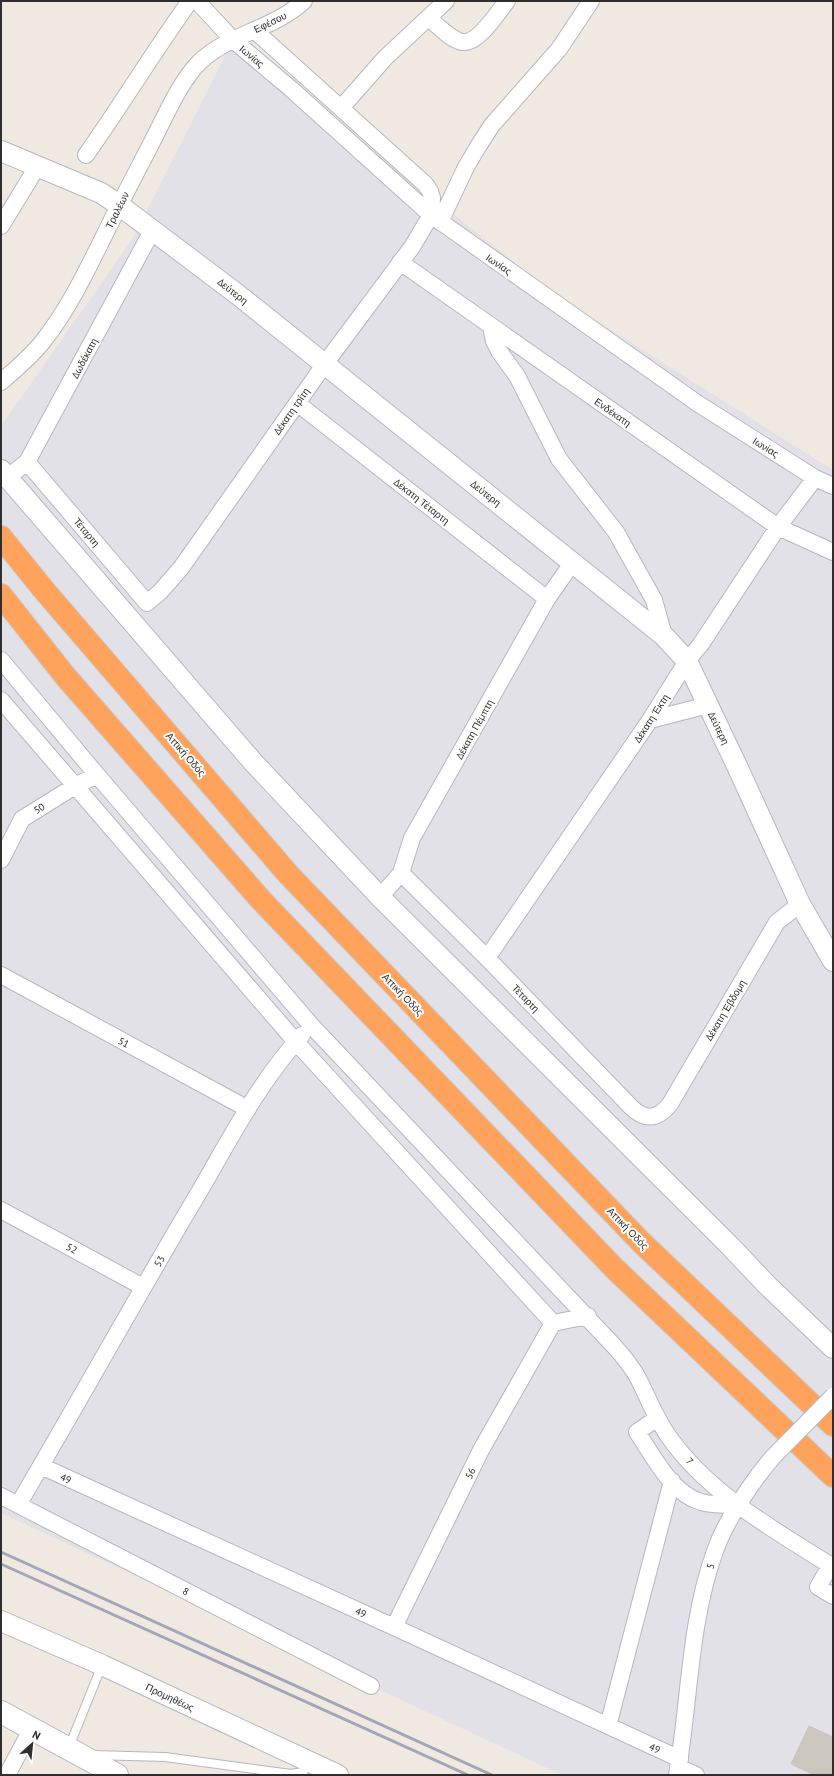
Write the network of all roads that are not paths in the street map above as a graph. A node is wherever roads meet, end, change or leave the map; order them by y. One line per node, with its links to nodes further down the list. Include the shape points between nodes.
1 (190, 1): 12 (street)
2 (197, 1): 9 (street, Ιωνίας)
3 (304, 1): 8 (street, Εφέσου, via 280,19)
4 (446, 1): 7 (street)
5 (507, 1): 7 (street, via 477,38 470,42 454,38)
6 (591, 1): 15 (street, Δέκατη τρίτη, via 559,49 492,125)
7 (429, 18): 10 (street, via 385,58)
8 (254, 30): 9 (street, Εφέσου); 10 (street)
9 (233, 40): 14 (street, Τραλέων, via 212,52 184,82); 15 (street, Ιωνίας)
10 (341, 108): 15 (street, via 427,187 432,198)
11 (1, 152): 13 (street, Δεύτερη)
12 (86, 155)
13 (37, 166): 14 (street, Δεύτερη, via 101,194); 16 (street)
14 (119, 206): 17 (street, Δεύτερη); 21 (street, Τραλέων, via 84,277 58,322 30,356)
15 (435, 219): 18 (street, Δέκατη τρίτη); 25 (street, Ιωνίας, via 697,403)
16 (1, 226)
17 (152, 231): 20 (street, Δεύτερη, via 237,294); 23 (street, Δωδέκατη)
18 (400, 262): 19 (street, Ενδέκατη); 20 (street, Δέκατη τρίτη)
19 (491, 327): 27 (street, Ενδέκατη); 34 (street, via 499,351 517,376 559,459 616,532 654,600)
20 (324, 365): 22 (street, Δέκατη τρίτη); 30 (street, Δεύτερη)
21 (1, 382)
22 (297, 403): 32 (street, Δέκατη Τέταρτη); 33 (street, Δέκατη τρίτη, via 181,568)
23 (27, 462): 24 (street, Δωδέκατη); 33 (street, Τέταρτη)
24 (4, 474): 44 (street, via 253,762)
25 (815, 478): 26 (street, Ιωνίας); 27 (street, Δέκατη Έκτη)
26 (833, 486)
27 (778, 526): 29 (street, Ενδέκατη); 36 (street, Δέκατη Έκτη, via 701,644)
28 (1, 537): 60 (highway, Αττική Οδός, via 288,874 641,1242)
29 (833, 552)
30 (573, 562): 32 (street, Δέκατη Πέμπτη); 34 (street, Δεύτερη)
31 (1, 595): 62 (highway, via 66,677 261,900 616,1270)
32 (548, 599): 43 (street, Δέκατη Πέμπτη, via 412,838)
33 (147, 603)
34 (664, 636): 36 (street, Δεύτερη)
35 (1, 660): 40 (street, 7)
36 (686, 661): 38 (street, Δεύτερη); 39 (street, Δέκατη Έκτη)
37 (1, 700): 41 (street)
38 (708, 705): 39 (street); 45 (street, Δεύτερη)
39 (650, 720): 46 (street, Δέκατη Έκτη)
40 (97, 775): 41 (street, 50); 49 (street, 7)
41 (75, 786): 42 (street, 50, via 22,819); 50 (street)
42 (1, 860)
43 (401, 873): 44 (street, Δέκατη Πέμπτη); 46 (street, Τέταρτη)
44 (380, 897): 57 (street)
45 (800, 904): 47 (street, Δεύτερη); 52 (street, Δέκατη Έβδομη, via 777,922 670,1104 664,1111)
46 (487, 958): 52 (street, Τέταρτη, via 638,1114)
47 (833, 961)
48 (1, 975): 51 (street, 51)
49 (311, 1025): 50 (street, 53); 55 (street, 7)
50 (296, 1042): 51 (street, 53, via 283,1056); 56 (street)
51 (248, 1109): 54 (street, 53)
52 (653, 1116)
53 (1, 1210): 54 (street, 52)
54 (143, 1287): 61 (street, 53)
55 (588, 1316): 56 (street); 59 (street, 7, via 639,1379)
56 (553, 1323): 70 (street, 56, via 482,1450)
57 (833, 1348)
58 (833, 1396): 66 (street, 5, bridge, via 776,1454)
59 (656, 1419): 63 (street, via 638,1432); 66 (street, 7, via 686,1457)
60 (833, 1425)
61 (41, 1466): 65 (street, 53); 70 (street, 49)
62 (833, 1476)
63 (672, 1481): 66 (street, via 689,1497 701,1502); 74 (street)
64 (1, 1496): 65 (street, 8)
65 (18, 1505): 72 (street, 8)
66 (737, 1505): 67 (street, 7); 78 (street, 5, via 715,1551 701,1598)
67 (832, 1566): 68 (street, via 818,1587)
68 (833, 1596)
69 (1, 1621): 71 (street, Προμηθέως)
70 (394, 1627): 74 (street, 49)
71 (102, 1666): 76 (lane); 77 (street, Προμηθέως)
72 (371, 1686)
73 (1, 1712): 75 (main road)
74 (608, 1726): 78 (street, 49)
75 (32, 1728): 76 (main road); 79 (street)
76 (75, 1751): 77 (lane, via 165,1757 291,1774 303,1772); 80 (main road)
77 (308, 1762): 81 (street, Προμηθέως)
78 (678, 1767): 82 (street, 49)
79 (7, 1775)
80 (117, 1775)
81 (338, 1775)
82 (696, 1775)

